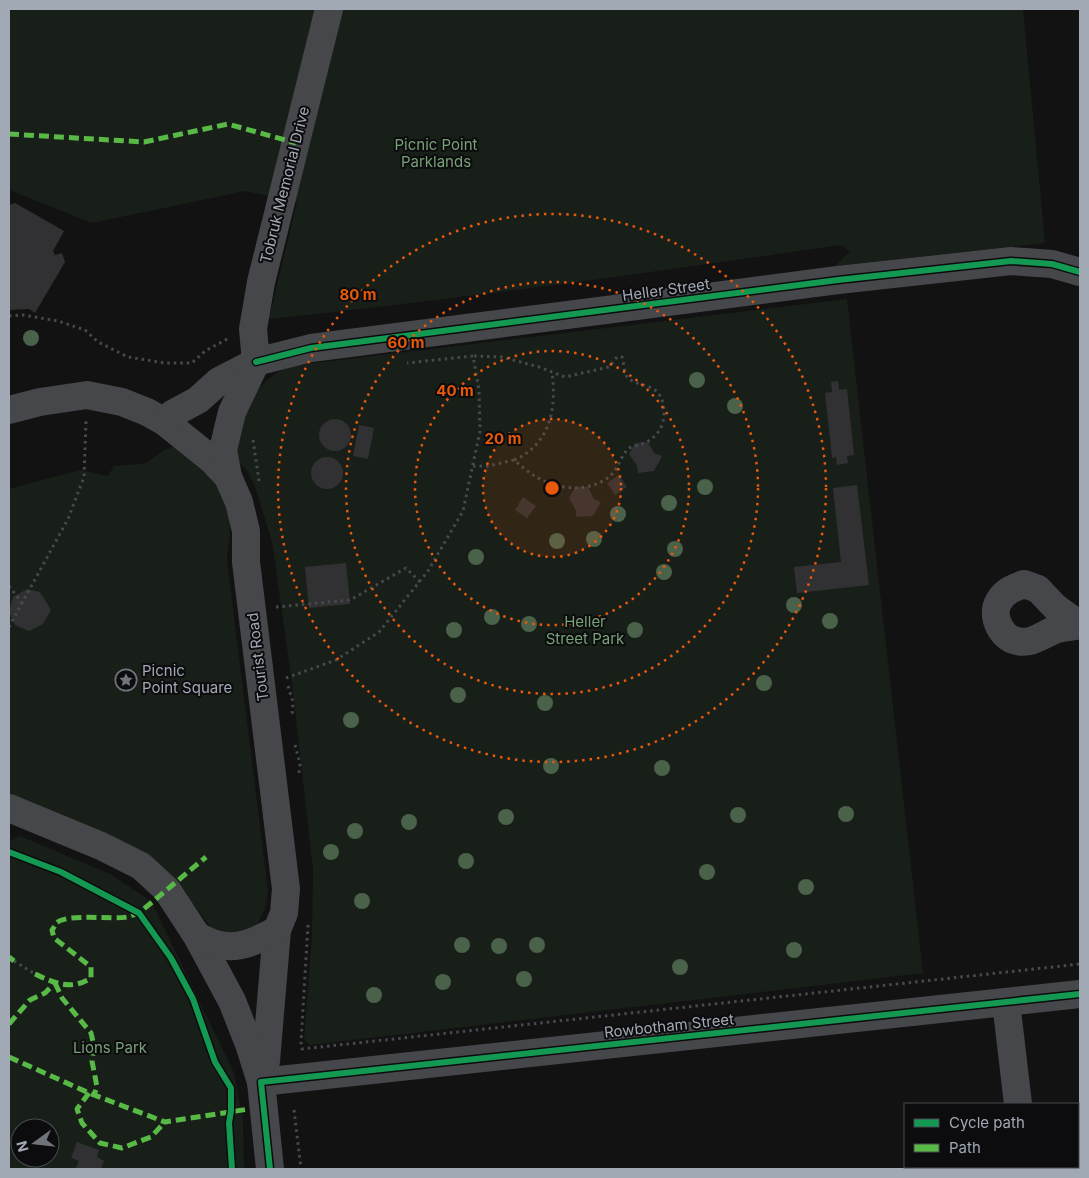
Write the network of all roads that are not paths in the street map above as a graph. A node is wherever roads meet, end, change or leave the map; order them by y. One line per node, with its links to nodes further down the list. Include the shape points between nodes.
1 (329, 9): 3 (street, Tobruk Memorial Drive, via 261,282 253,329)
2 (1080, 272): 3 (street, Heller Street, via 1052,264 1011,261 311,348)
3 (256, 362): 5 (street, Heller Street, via 219,381); 6 (street, via 232,412 223,450)
4 (9, 410): 5 (street, Tourist Road, via 87,395 122,402)
5 (165, 422): 6 (street, Tourist Road)
6 (228, 477): 8 (street, Tourist Road, via 239,502 246,531 246,562 286,889 284,913)
7 (9, 808): 9 (street, Tourist Road, via 140,866 167,890)
8 (277, 930): 9 (street, via 257,941 237,946 220,946); 12 (street, Tourist Road, via 266,1061)
9 (197, 936): 12 (street, Tourist Road, via 232,1001)
10 (1080, 994): 11 (street, Rowbotham Street)
11 (1006, 1002): 12 (street, Rowbotham Street); 13 (street)
12 (261, 1082): 14 (street, Tourist Road)
13 (1018, 1103)
14 (270, 1169)

